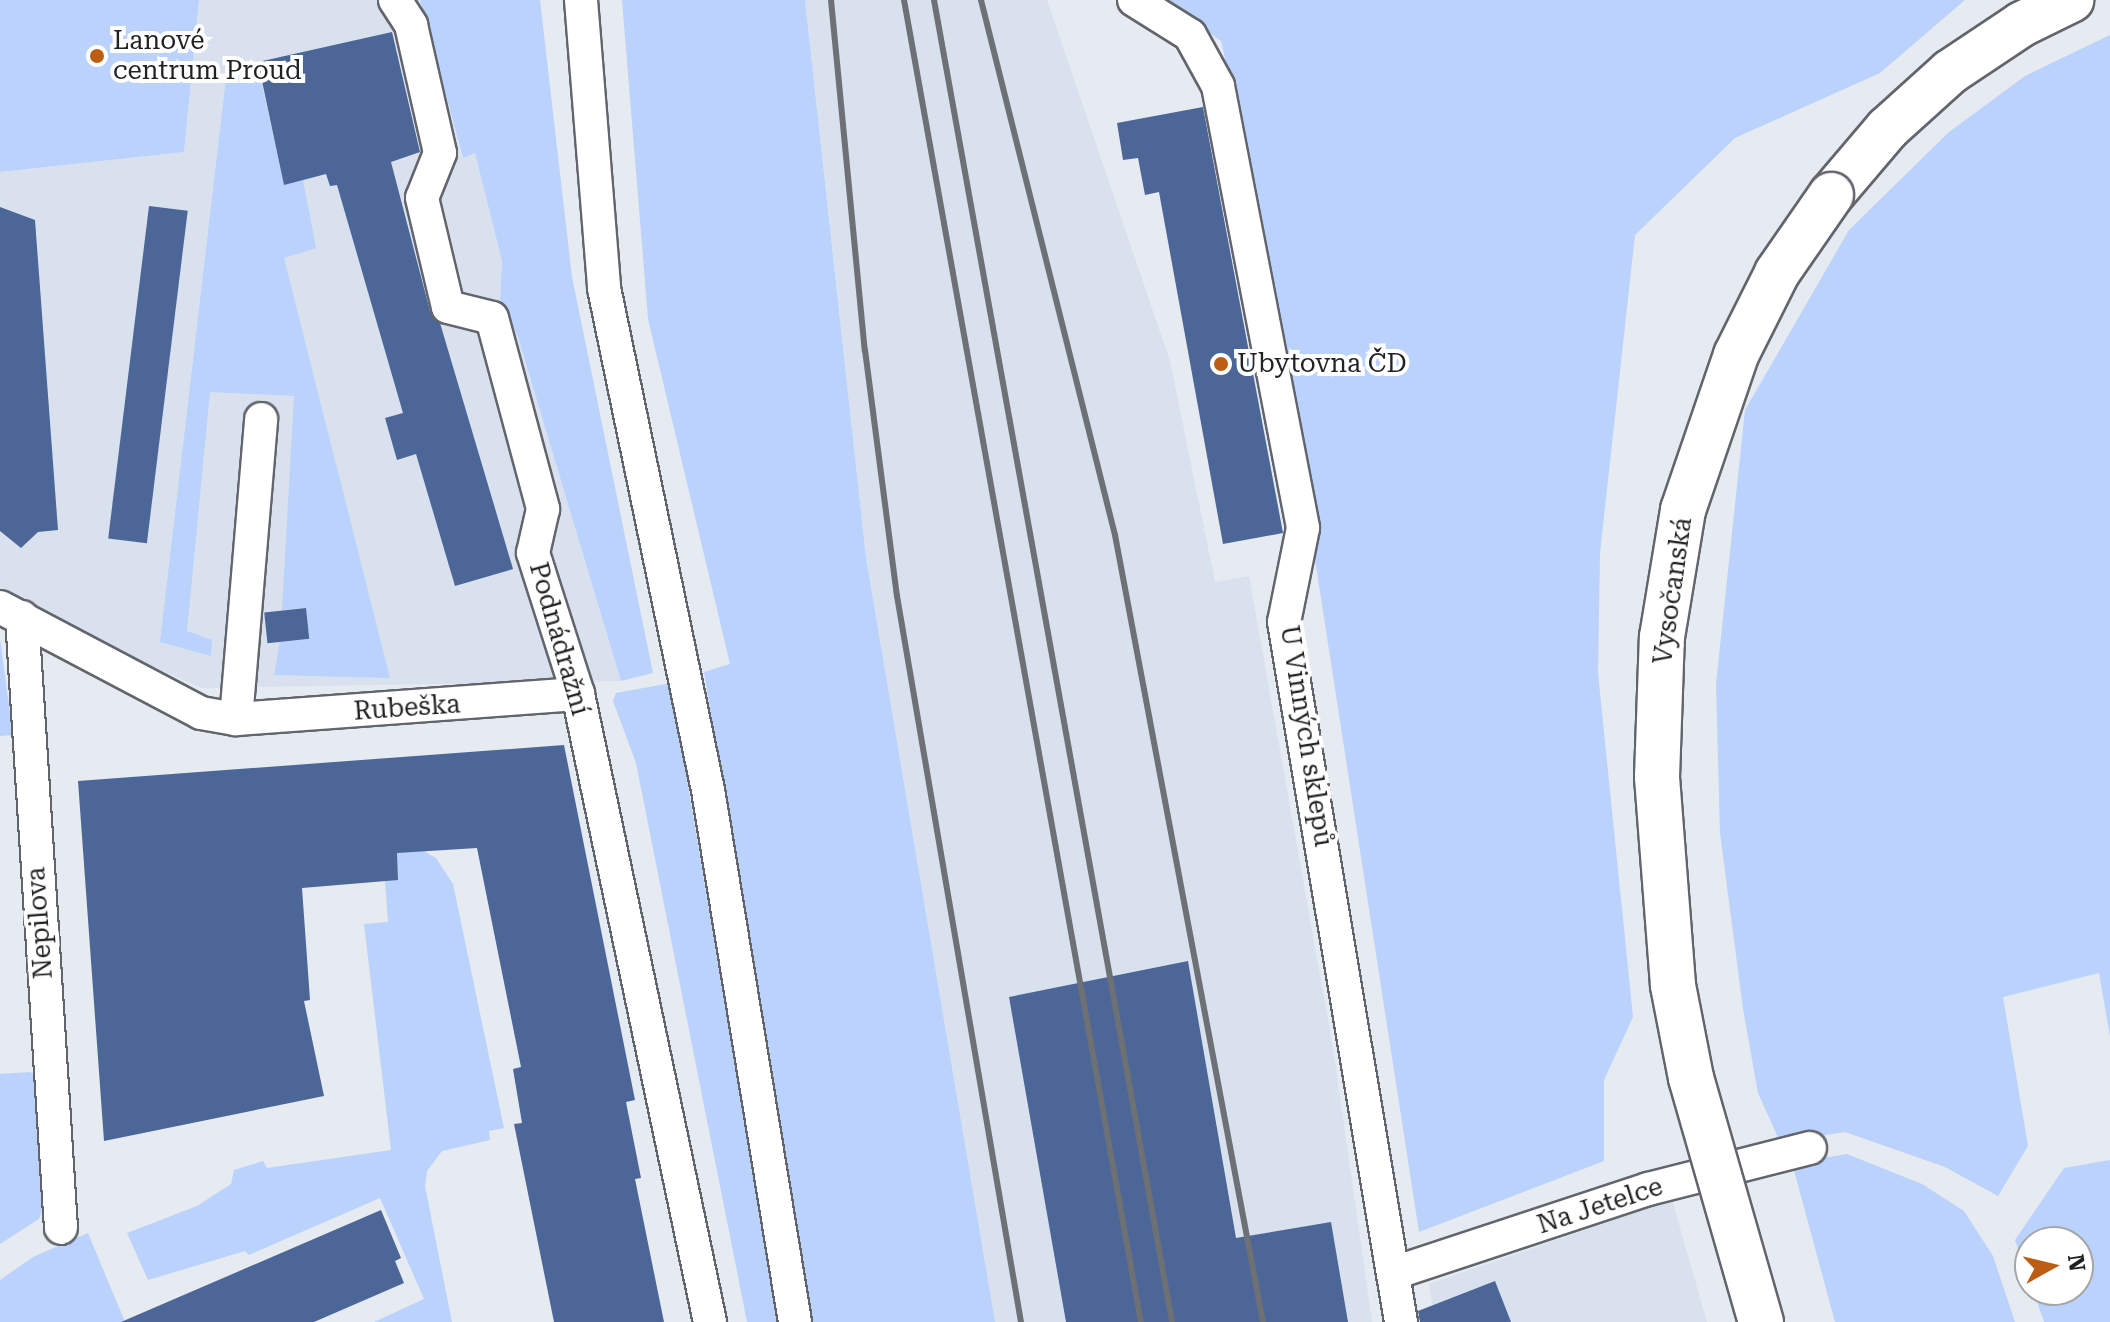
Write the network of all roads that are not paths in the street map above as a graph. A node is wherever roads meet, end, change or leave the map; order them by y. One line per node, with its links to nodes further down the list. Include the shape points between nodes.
1 (395, 0): 7 (street, Podnádražní, via 411,25 440,153 422,198 448,307 492,318 543,509 533,553)
2 (581, 0): 13 (street, via 604,288 708,790)
3 (1134, 0): 11 (street, U Vinných sklepů, via 1190,35 1218,86 1303,528 1284,622)
4 (2071, 0): 15 (main road, Vysočanská, bridge, via 2022,24 1950,72 1887,129 1831,195 1777,273 1736,355 1683,510 1662,637 1659,821 1673,985 1691,1078)
5 (261, 419): 8 (street)
6 (11, 612): 8 (street, Rubeška, via 201,713); 10 (street, Nepilova)
7 (578, 694): 8 (street, Rubeška); 12 (street, Podnádražní)
8 (236, 719)
9 (1810, 1148): 11 (street, Na Jetelce, via 1648,1189)
10 (61, 1228)
11 (1394, 1273): 14 (street, U Vinných sklepů)
12 (710, 1322)
13 (795, 1322)
14 (1401, 1322)
15 (1761, 1322)

